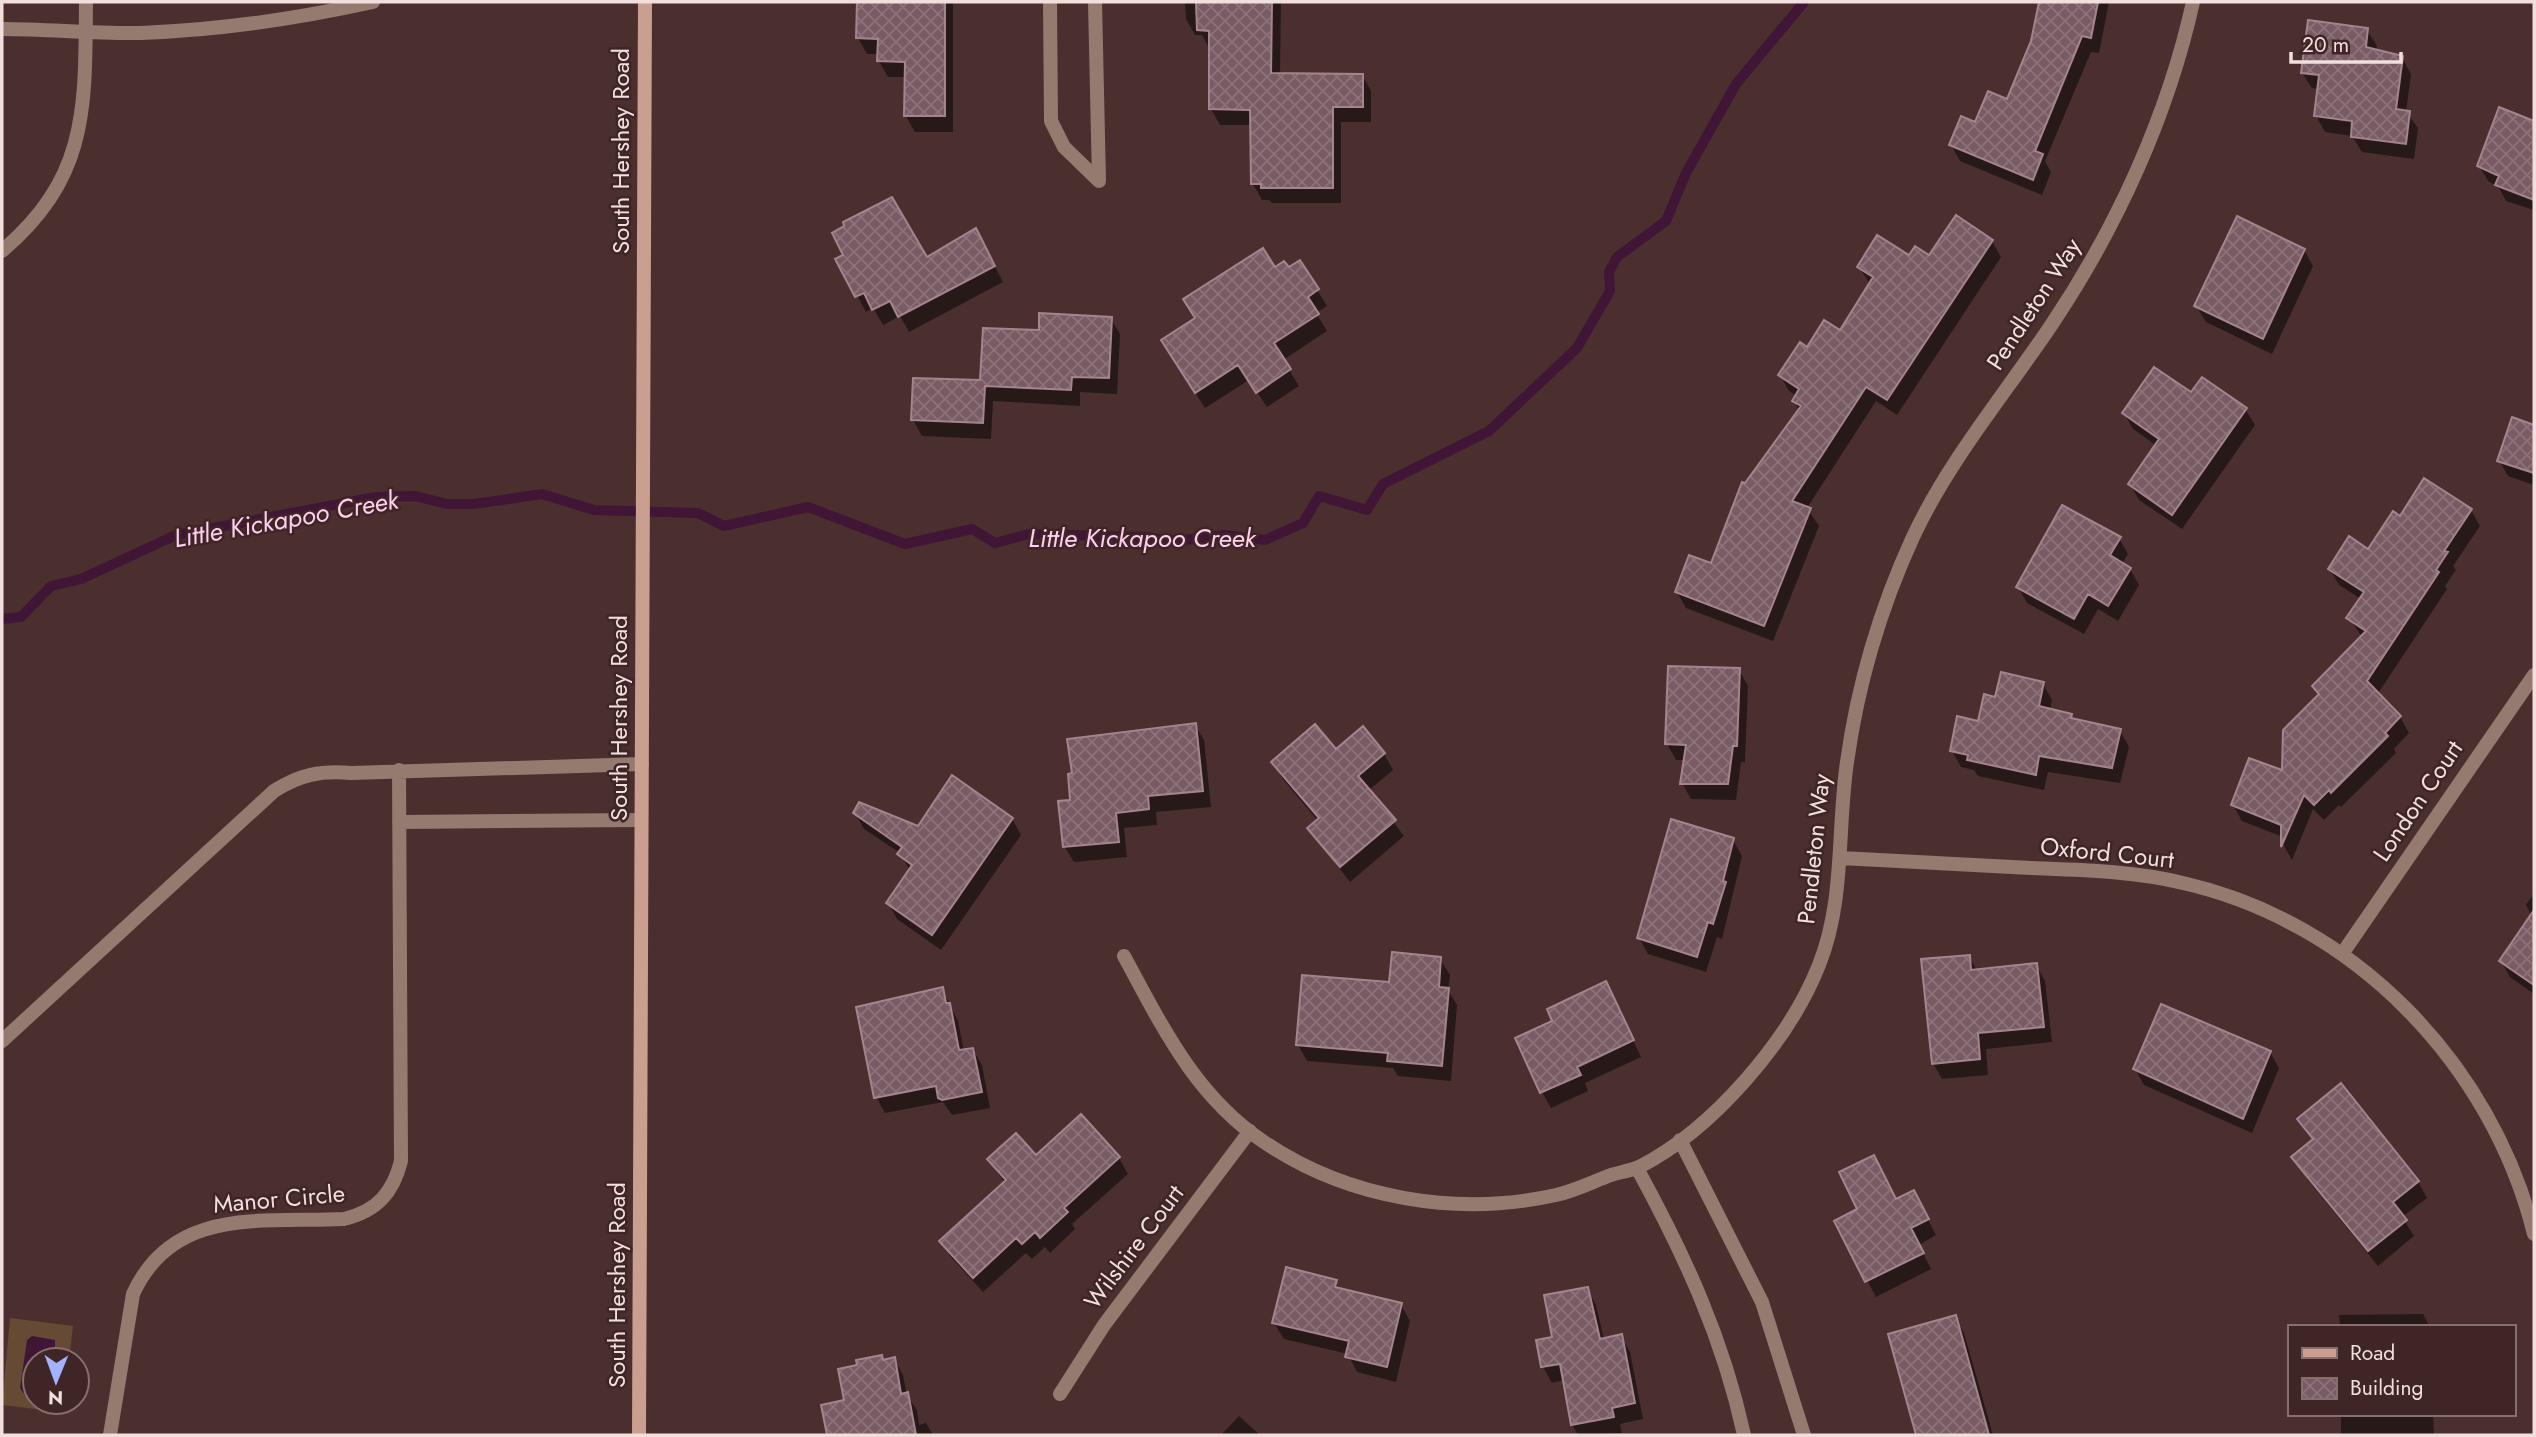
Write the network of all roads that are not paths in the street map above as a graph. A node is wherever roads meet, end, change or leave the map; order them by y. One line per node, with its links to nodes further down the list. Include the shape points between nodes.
1 (86, 2): 8 (street)
2 (373, 2): 8 (street, via 295,19 227,27)
3 (645, 2): 11 (main road, South Hershey Road)
4 (1051, 2): 5 (street, via 1051,121 1064,147 1099,181)
5 (1095, 2)
6 (2193, 2): 15 (street, Pendleton Way, via 2174,74 2141,161 2095,254 1938,489 1896,576 1864,673 1846,765)
7 (2, 29): 8 (street)
8 (86, 31): 9 (street, via 85,92 72,155 42,211)
9 (2, 251)
10 (2534, 675): 16 (street, London Court)
11 (642, 764): 12 (street); 13 (main road, South Hershey Road)
12 (399, 770): 14 (street, Manor Circle); 18 (street, via 312,773 274,791)
13 (641, 820): 14 (street); 25 (main road, South Hershey Road)
14 (399, 822): 24 (street, Manor Circle, via 401,1161 395,1183 382,1202 363,1214 344,1219 215,1225 164,1248 133,1294)
15 (1840, 858): 16 (street, Oxford Court, via 2115,872 2183,883 2224,895 2300,928); 20 (street, Pendleton Way, via 1831,925 1819,965 1791,1022 1745,1080)
16 (2342, 954): 22 (street, Oxford Court, via 2382,984 2427,1030 2471,1086 2512,1161)
17 (1124, 956): 19 (street, Pendleton Way, via 1178,1057)
18 (2, 1041)
19 (1250, 1131): 21 (street, Pendleton Way, via 1284,1154 1336,1178 1432,1203 1472,1205 1556,1195); 23 (street, Wilshire Court, via 1104,1325)
20 (1681, 1140): 21 (street, Pendleton Way); 27 (street, via 1762,1302)
21 (1637, 1168): 26 (street, via 1675,1236 1707,1309)
22 (2534, 1234)
23 (1060, 1394)
24 (110, 1435)
25 (639, 1435)
26 (1744, 1435)
27 (1804, 1435)

